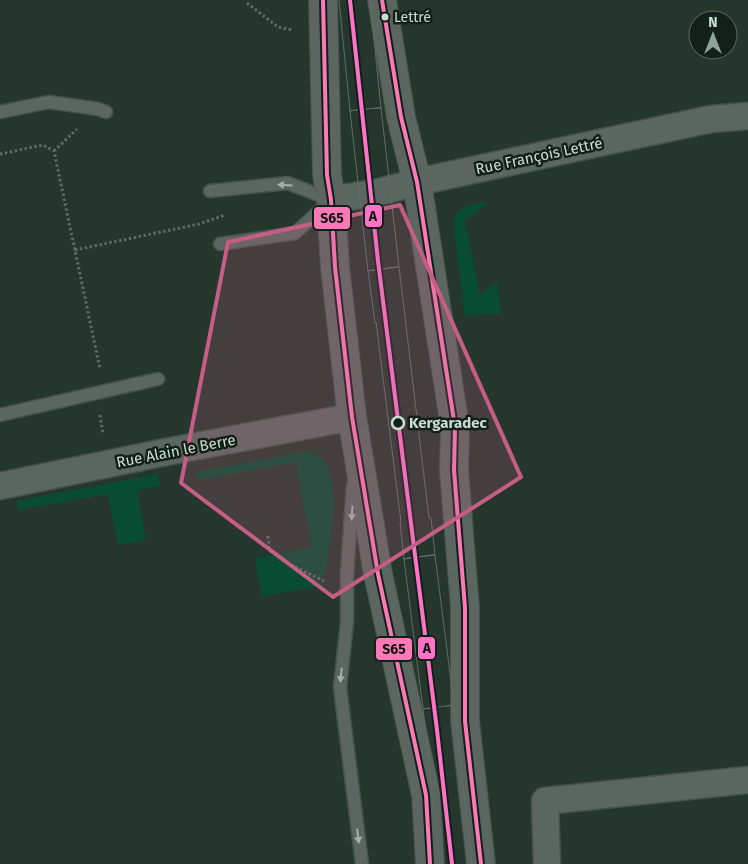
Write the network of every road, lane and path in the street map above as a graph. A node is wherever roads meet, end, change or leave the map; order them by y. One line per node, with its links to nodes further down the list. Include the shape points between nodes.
1 (324, 0): 11 (main road, via 326,175)
2 (382, 0): 9 (main road, via 401,117)
3 (247, 3): 4 (path, via 278,27)
4 (298, 30)
5 (0, 112): 6 (lane, via 48,102)
6 (106, 112)
7 (748, 116): 9 (street, Rue François Lettré, via 711,119)
8 (0, 154): 14 (path, via 43,145 54,151)
9 (417, 182): 11 (street, Rue François Lettré); 27 (main road, via 455,427 454,470 465,608 465,721)
10 (210, 191): 11 (lane, one-way to 10, via 288,183)
11 (331, 200): 13 (lane, via 295,233); 18 (main road)
12 (232, 213): 14 (path, via 199,224)
13 (220, 244)
14 (75, 250): 16 (path, via 100,369 93,379)
15 (158, 379): 16 (lane)
16 (96, 394): 17 (lane); 19 (path)
17 (0, 415)
18 (352, 417): 20 (main road); 21 (street, Rue Alain le Berre)
19 (104, 436)
20 (356, 447): 25 (lane, one-way to 25, via 347,574 348,622 340,687); 26 (main road, via 378,574 426,795)
21 (0, 486)
22 (268, 536): 23 (path, via 270,552)
23 (330, 583)
24 (748, 780): 28 (street, via 546,801)
25 (362, 864)
26 (430, 864)
27 (480, 864)
28 (547, 864)

